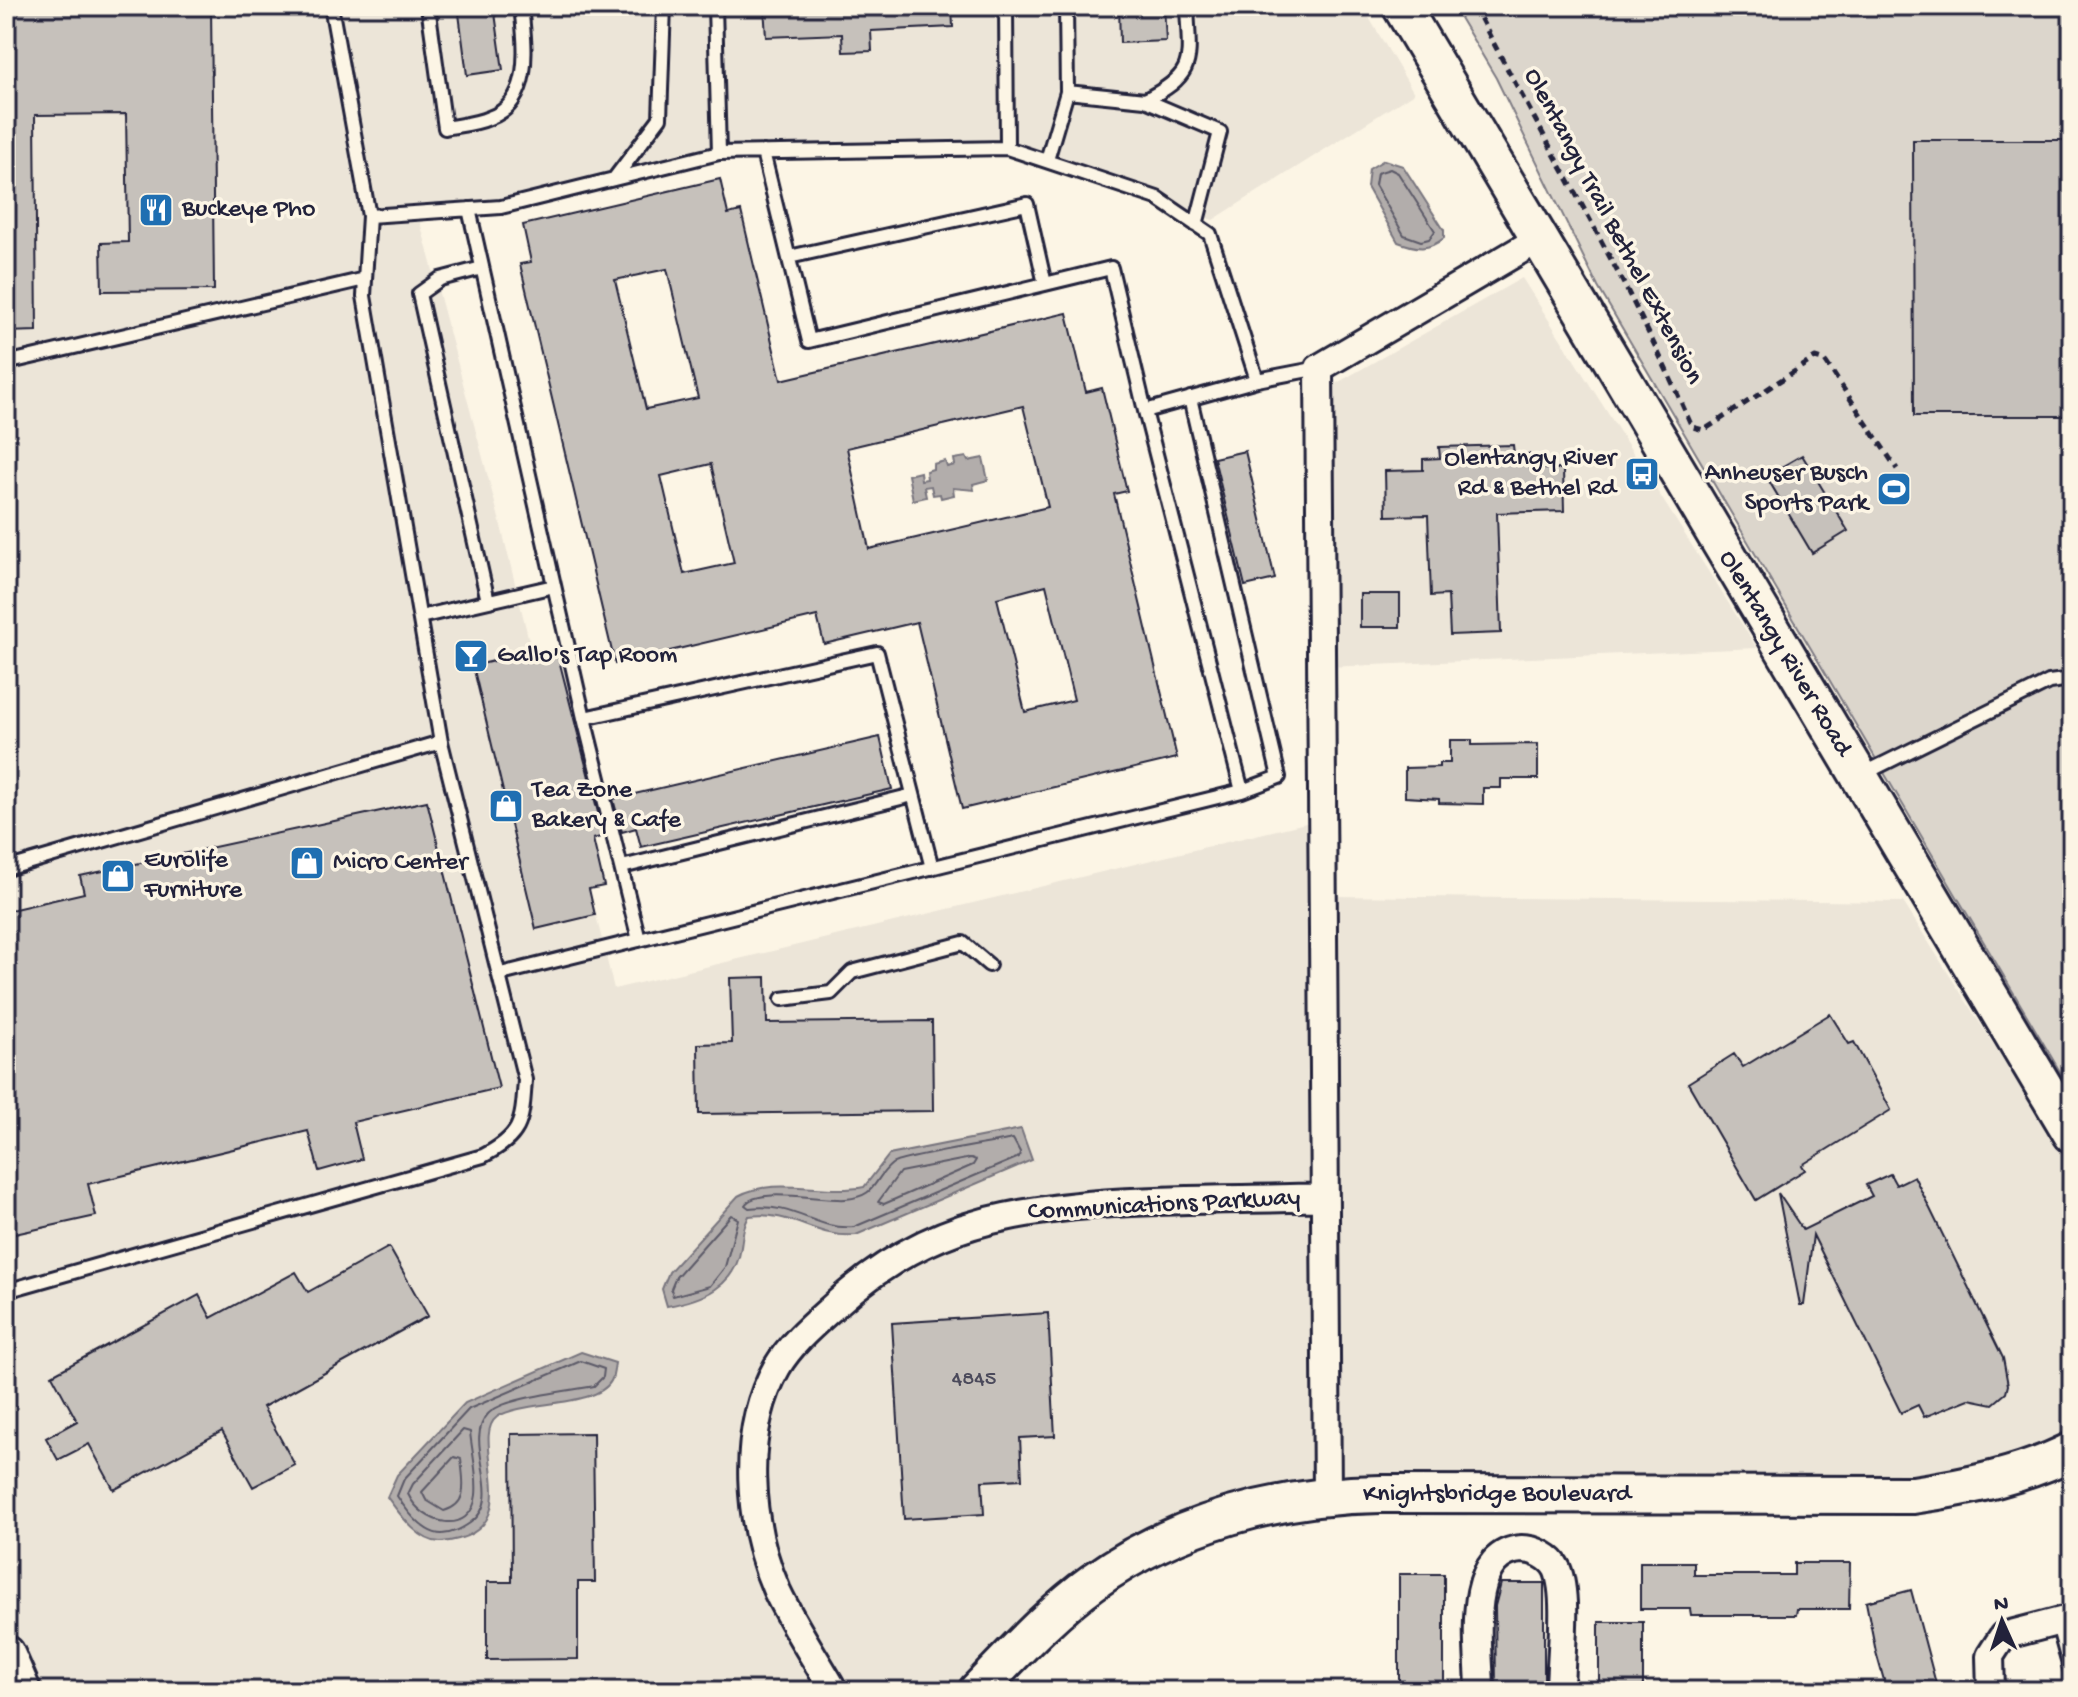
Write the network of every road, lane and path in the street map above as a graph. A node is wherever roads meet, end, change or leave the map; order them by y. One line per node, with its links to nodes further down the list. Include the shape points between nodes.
1 (331, 6): 19 (lane)
2 (428, 6): 3 (lane, via 445,128 492,118 518,96 526,53)
3 (521, 6)
4 (664, 6): 17 (lane, via 660,118)
5 (715, 6): 15 (lane)
6 (1006, 6): 13 (lane)
7 (1066, 6): 11 (lane)
8 (1187, 6): 12 (lane, via 1189,57 1177,84)
9 (1401, 6): 21 (main road, Olentangy River Road)
10 (1474, 6): 31 (path, Olentangy Trail Bethel Extension, via 1653,337 1692,427 1704,430 1815,358 1825,361)
11 (1067, 92): 12 (lane); 16 (lane)
12 (1145, 100): 20 (lane, via 1220,132)
13 (1007, 148): 14 (lane); 16 (lane)
14 (763, 152): 15 (lane); 22 (lane)
15 (719, 153): 17 (lane)
16 (1047, 160): 20 (lane, via 1157,198)
17 (614, 179): 18 (lane, via 501,207)
18 (469, 209): 19 (lane); 23 (lane)
19 (369, 216): 24 (lane)
20 (1196, 225): 28 (lane, via 1210,234)
21 (1539, 239): 27 (street); 38 (main road, Olentangy River Road)
22 (789, 257): 25 (lane, via 1027,204); 25 (lane, via 809,341)
23 (482, 268): 32 (lane); 33 (lane, via 440,279 419,294)
24 (365, 279): 26 (lane); 34 (lane)
25 (1045, 284): 30 (lane, via 1111,268)
26 (6, 363)
27 (1319, 368): 28 (lane); 49 (street)
28 (1257, 380): 29 (lane)
29 (1190, 398): 30 (lane); 39 (lane, via 1279,777)
30 (1145, 411): 39 (lane)
31 (1897, 469)
32 (554, 586): 33 (lane); 36 (lane)
33 (488, 601): 34 (lane)
34 (420, 617): 37 (lane)
35 (2072, 679): 38 (lane, via 2049,682)
36 (584, 718): 40 (lane, via 877,653); 41 (lane)
37 (441, 742): 43 (lane); 46 (lane)
38 (1856, 777): 48 (main road, Olentangy River Road)
39 (1242, 791): 42 (lane)
40 (913, 795): 41 (lane); 42 (lane)
41 (622, 867): 44 (lane)
42 (932, 868): 44 (lane)
43 (6, 869)
44 (639, 940): 46 (lane)
45 (989, 965): 47 (lane, via 963,943 852,972 831,993)
46 (501, 974): 50 (lane, via 525,1080 522,1119 508,1143 483,1156)
47 (782, 999)
48 (2072, 1134)
49 (1325, 1197): 52 (street); 55 (street, Communications Parkway, via 1061,1207 1003,1217 950,1233 894,1259 808,1329 777,1367 765,1395 756,1422 753,1476 757,1527 777,1590)
50 (6, 1291)
51 (2072, 1451): 52 (main road, Knightsbridge Boulevard, via 1991,1481 1913,1495)
52 (1327, 1495): 56 (main road, Knightsbridge Boulevard, via 1216,1520 1135,1557 1093,1582)
53 (2065, 1619): 54 (lane); 59 (street, via 2003,1636 1990,1656)
54 (2072, 1676)
55 (834, 1691)
56 (977, 1691)
57 (1480, 1691): 58 (street, via 1481,1584 1488,1566 1504,1553 1523,1549 1549,1559 1561,1584)
58 (1560, 1691)
59 (1991, 1691)

